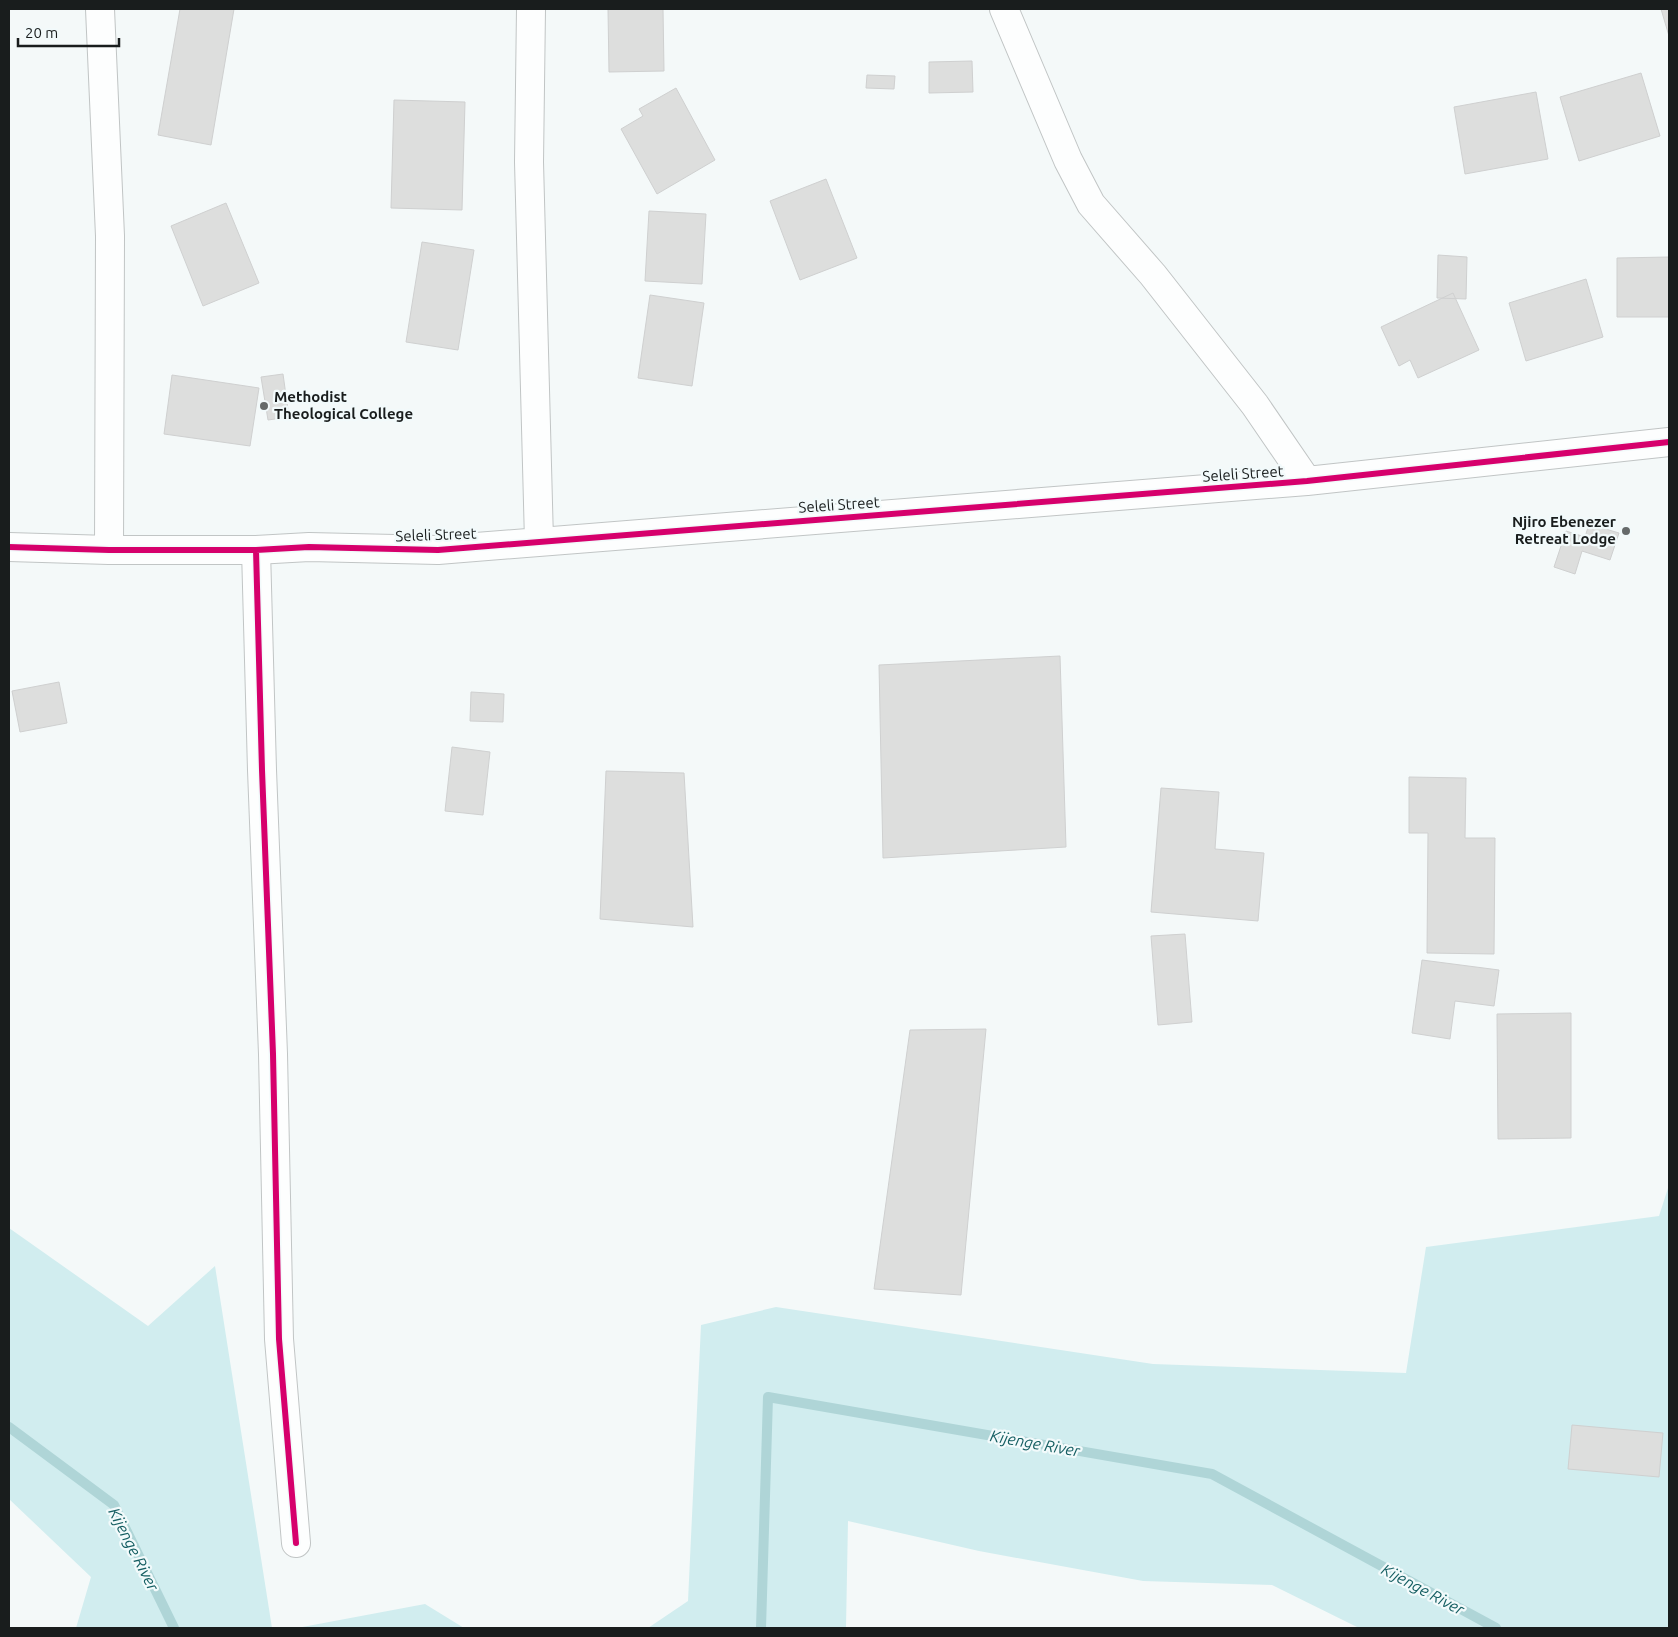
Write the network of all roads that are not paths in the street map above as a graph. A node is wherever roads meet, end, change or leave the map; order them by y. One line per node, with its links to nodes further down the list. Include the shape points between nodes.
1 (100, 9): 8 (street, via 110,236)
2 (531, 9): 6 (street, via 529,162)
3 (1004, 9): 5 (street, via 1068,160 1091,204 1153,275 1255,405)
4 (1669, 442): 5 (street, Seleli Street)
5 (1307, 481): 6 (street, Seleli Street)
6 (539, 541): 9 (street, Seleli Street, via 438,550 309,547)
7 (9, 547): 8 (street, Seleli Street)
8 (109, 550): 9 (street, Seleli Street)
9 (256, 550): 10 (street, via 279,1339)
10 (296, 1543)

